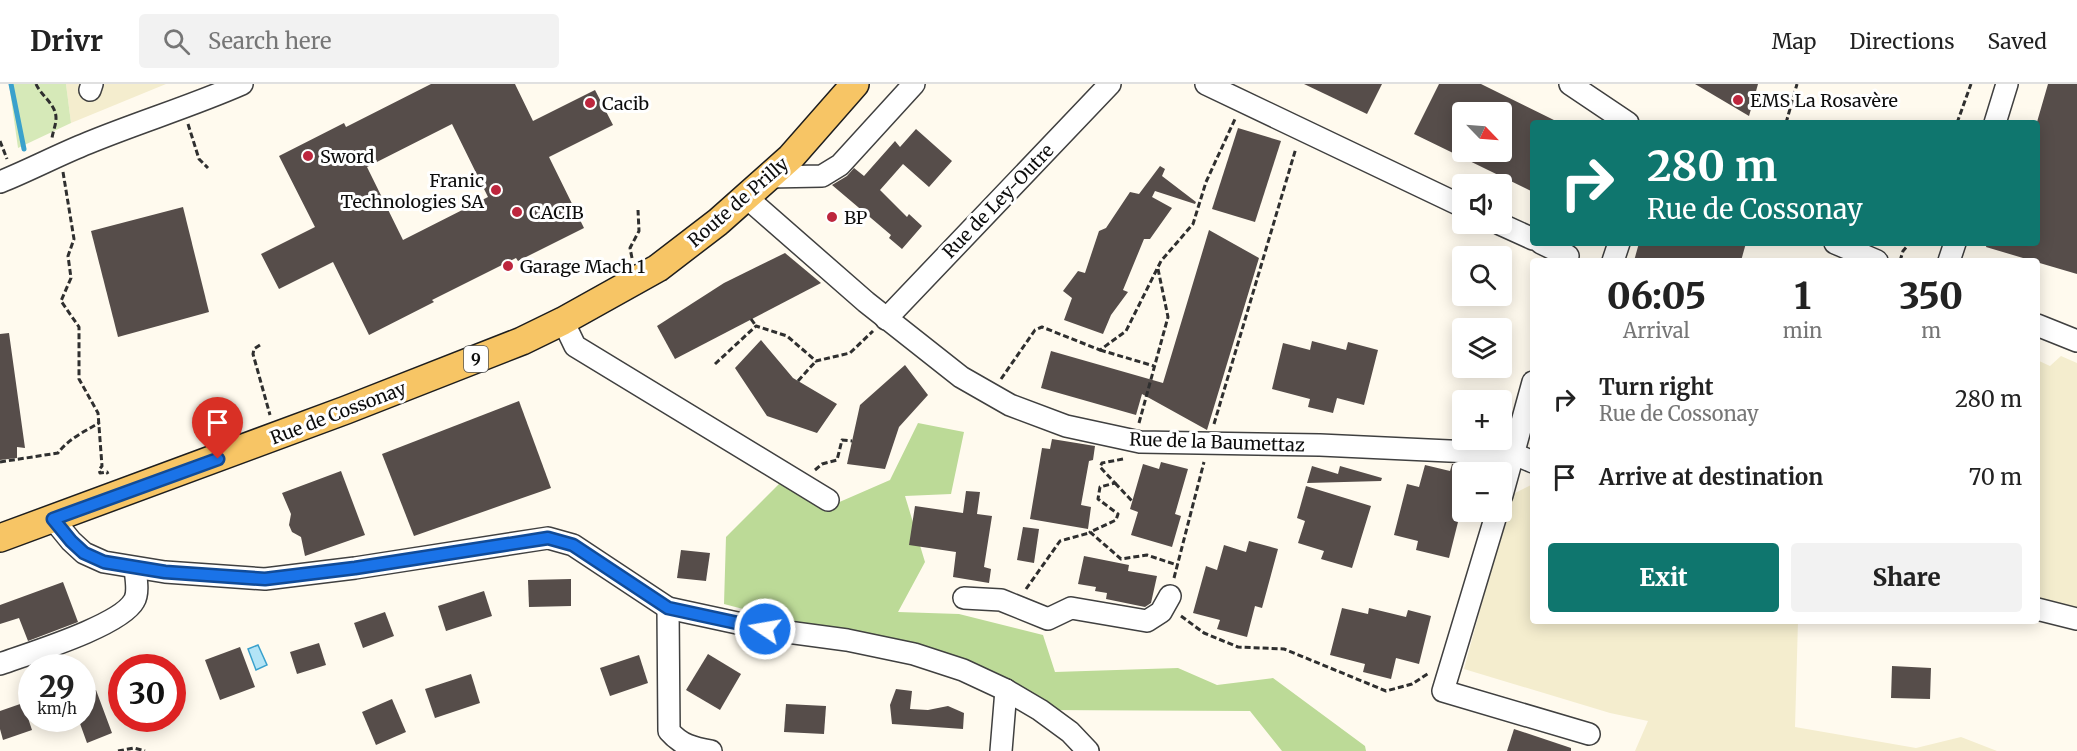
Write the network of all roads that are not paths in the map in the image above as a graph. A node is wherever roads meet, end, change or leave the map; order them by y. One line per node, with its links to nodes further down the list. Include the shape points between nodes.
1 (243, 84): 10 (street, via 57,155 22,174)
2 (855, 84): 11 (main road, Route de Prilly / 9)
3 (914, 84): 11 (street, via 840,165 822,176)
4 (1110, 84): 21 (street, Rue de Ley-Outre)
5 (1206, 84): 13 (street)
6 (1570, 84): 8 (street)
7 (2007, 84): 9 (street)
8 (1608, 117)
9 (1996, 120)
10 (4, 172)
11 (768, 177): 12 (main road, Route de Prilly / 9)
12 (746, 197): 20 (main road, Route de Prilly / 9, via 658,268); 21 (street, Rue de la Baumettaz)
13 (1452, 201)
14 (1512, 229): 15 (street)
15 (1530, 238)
16 (1549, 246): 18 (street)
17 (1842, 246): 19 (street)
18 (1569, 253)
19 (1870, 258)
20 (603, 299): 22 (main road, Rue de Cossonay / 9)
21 (886, 319): 26 (street, Rue de la Baumettaz, via 961,377 1010,405 1066,426 1134,441 1320,445)
22 (563, 321): 28 (street, via 575,346); 29 (main road, Rue de Cossonay / 9, via 346,410)
23 (2040, 326): 24 (street)
24 (2077, 341)
25 (1530, 405): 26 (street)
26 (1523, 458): 27 (street)
27 (1512, 477)
28 (828, 500)
29 (53, 519): 31 (main road, Rue de Cossonay / 9); 32 (street, via 84,553)
30 (1494, 522): 40 (street, via 1443,691)
31 (0, 538)
32 (135, 569): 35 (street, via 265,579 548,538 573,545); 38 (street, via 136,599 125,613 106,624)
33 (1170, 596): 34 (street, via 1161,612 1147,621 1071,608 1048,619 1001,600)
34 (964, 598)
35 (668, 608): 39 (street, via 914,654); 41 (street, via 669,731 686,746)
36 (2040, 610): 37 (street)
37 (2077, 619)
38 (0, 664)
39 (1006, 690): 42 (street); 43 (street, via 1070,732)
40 (1589, 734)
41 (711, 751)
42 (1001, 751)
43 (1088, 751)

